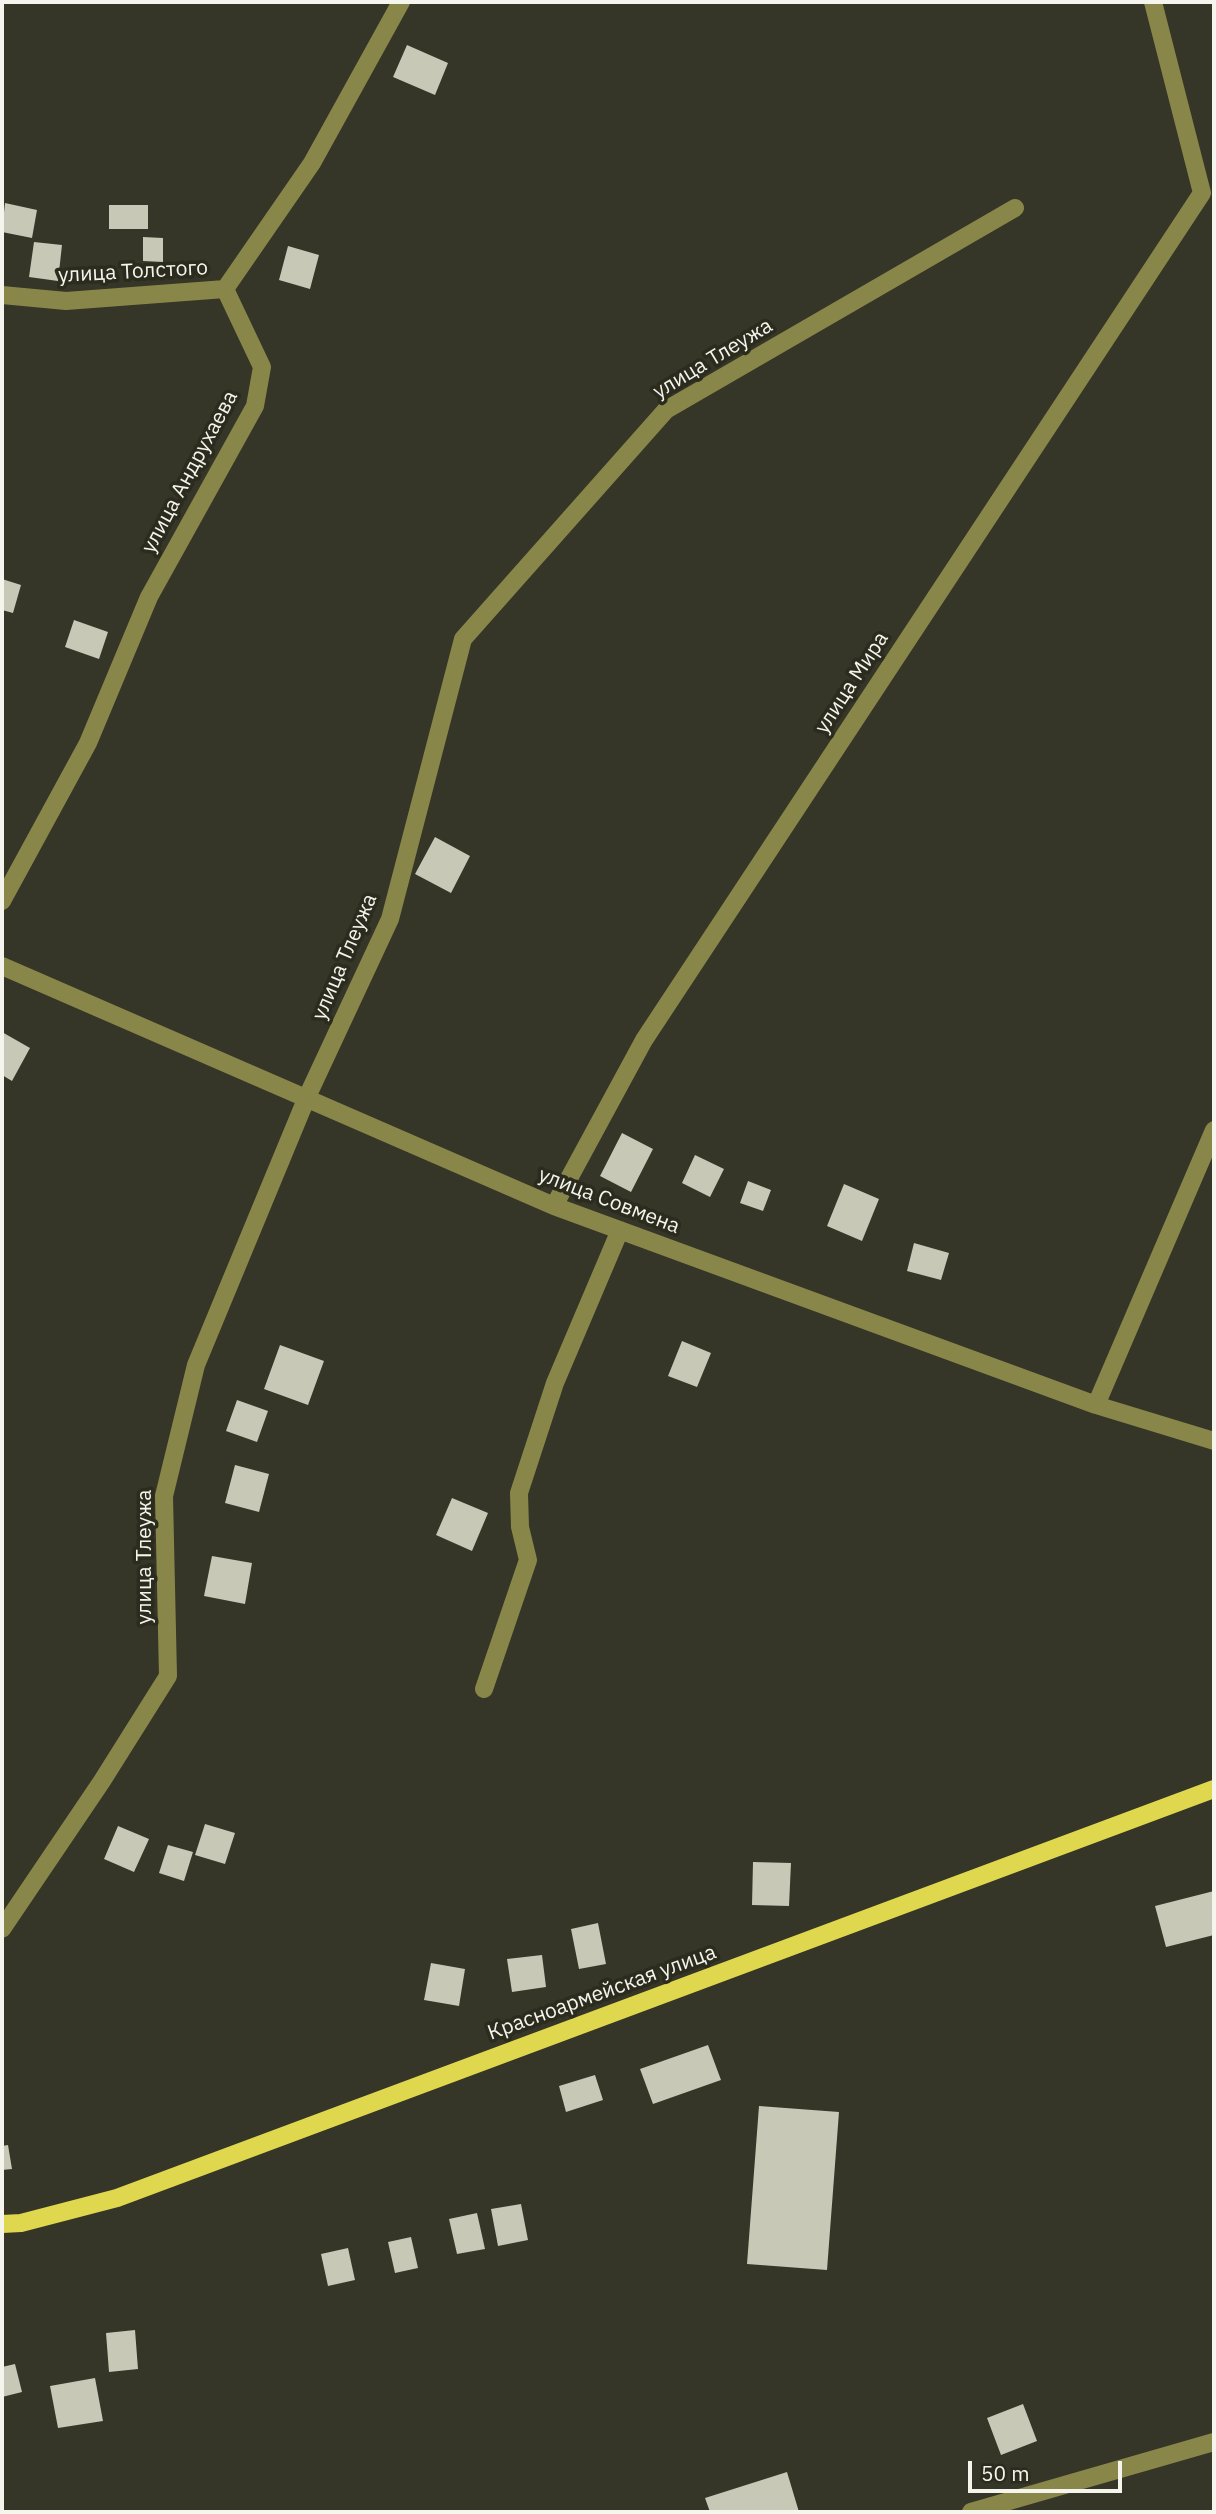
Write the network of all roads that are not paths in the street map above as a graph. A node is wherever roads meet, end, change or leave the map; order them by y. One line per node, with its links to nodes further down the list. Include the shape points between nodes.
1 (401, 2): 5 (street, via 312,163)
2 (1153, 2): 3 (street)
3 (1208, 197): 11 (street, улица Мира, via 644,1041)
4 (1015, 208): 9 (street, улица Тлеужа, via 666,410 463,639 390,919)
5 (225, 289): 6 (street, улица Толстого, via 66,301); 7 (street, улица Андрухаева, via 262,367 255,406 149,597 88,743)
6 (2, 295)
7 (2, 901)
8 (2, 966): 9 (street, улица Совмена)
9 (307, 1097): 11 (street, улица Совмена); 17 (street, улица Тлеужа, via 197,1365 164,1496 168,1676)
10 (1214, 1130): 13 (street)
11 (554, 1206): 12 (street, улица Совмена)
12 (620, 1230): 13 (street, улица Совмена); 15 (street, via 555,1383 519,1493 520,1527 528,1560)
13 (1096, 1405): 14 (street, улица Совмена)
14 (1214, 1441)
15 (484, 1689)
16 (1214, 1789): 18 (main road, Красноармейская улица, via 117,2198)
17 (2, 1929)
18 (2, 2224)
19 (1214, 2442): 20 (street)
20 (971, 2512)

